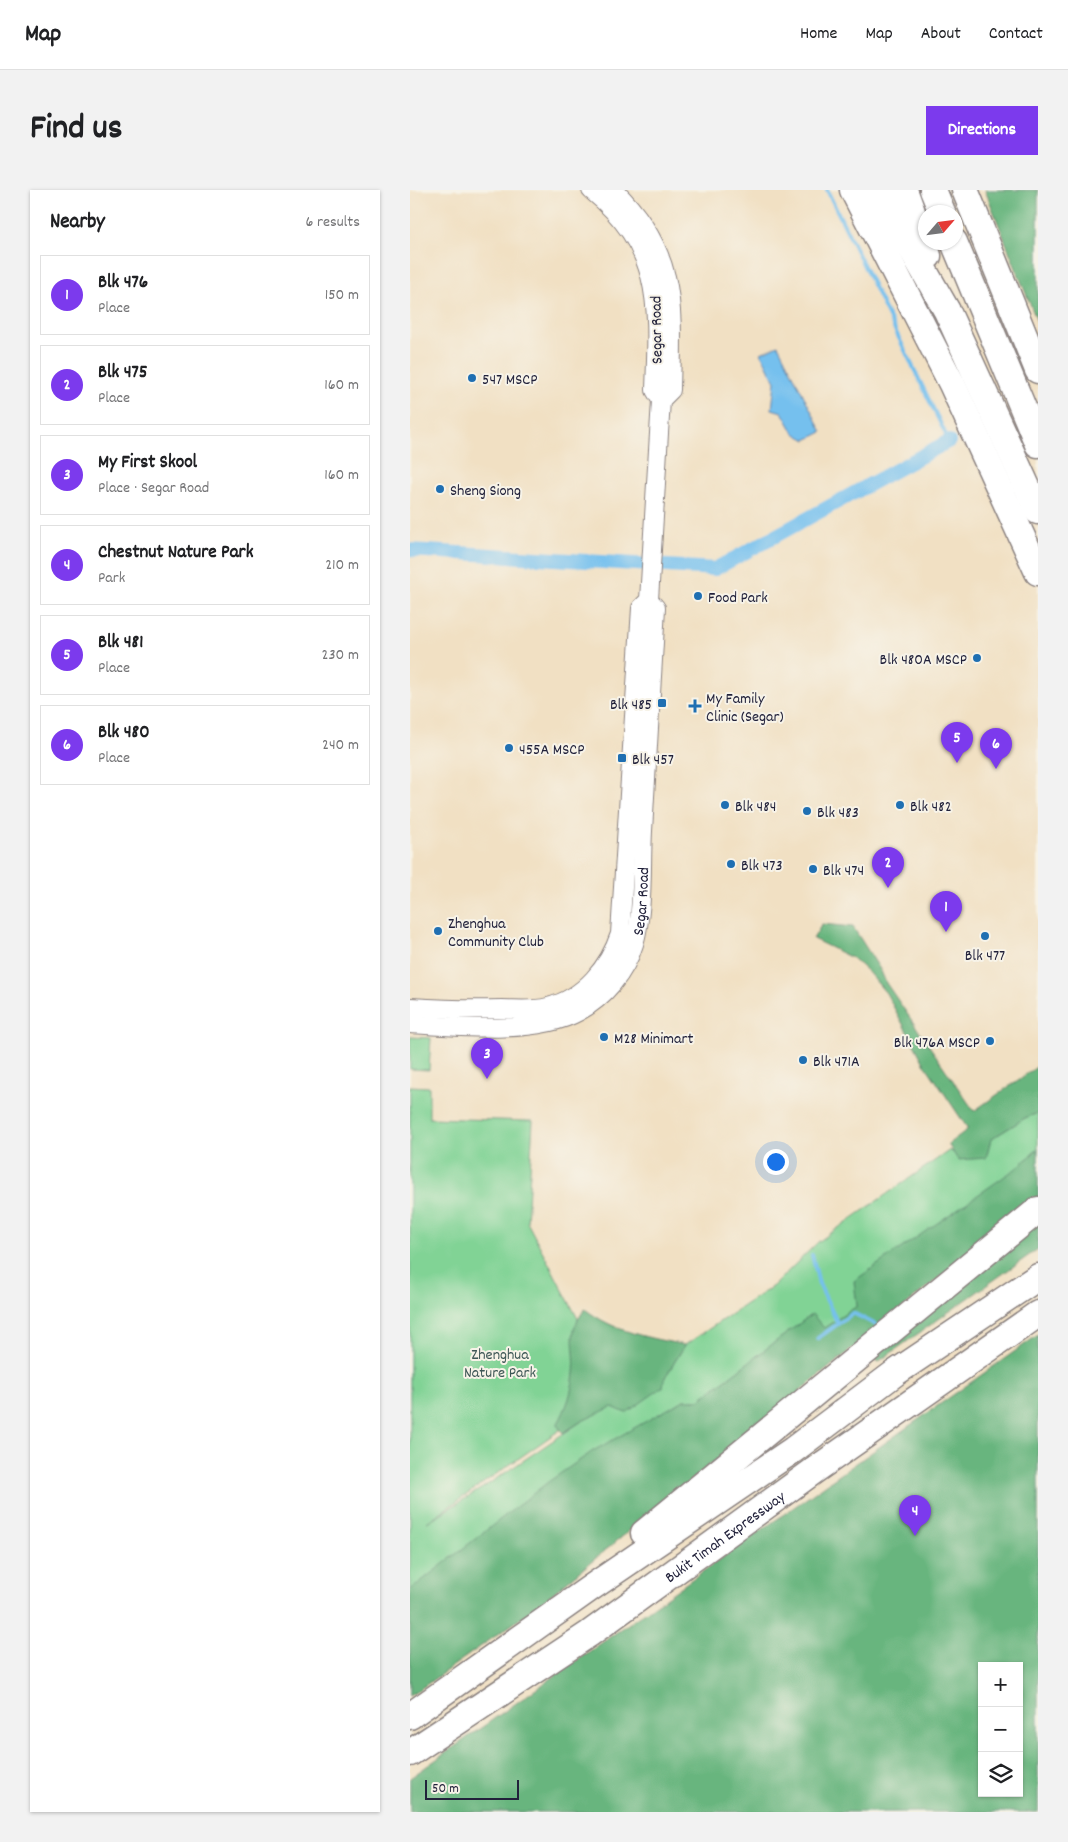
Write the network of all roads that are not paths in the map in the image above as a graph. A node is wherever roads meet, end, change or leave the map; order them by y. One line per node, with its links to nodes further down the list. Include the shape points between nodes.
1 (591, 190): 14 (street, Segar Road, via 628,227 642,252 653,284 658,314 655,390)
2 (614, 190): 14 (street, Segar Road, via 640,216 668,279 673,316 670,390)
3 (853, 190): 13 (highway)
4 (872, 190): 13 (highway)
5 (878, 190): 11 (highway)
6 (904, 190): 11 (highway)
7 (933, 190): 9 (highway)
8 (965, 190): 12 (highway)
9 (939, 205)
10 (957, 250): 15 (highway)
11 (947, 311): 16 (highway)
12 (1038, 370)
13 (952, 384): 17 (highway)
14 (661, 400): 18 (street, Segar Road)
15 (1038, 444)
16 (1038, 511)
17 (1038, 572)
18 (649, 600): 19 (street, Segar Road, via 641,608 622,923 615,950 590,983 566,1000 547,1007 466,1010); 20 (street, Segar Road, via 656,608 638,924 628,959 616,979 586,1007 548,1024 466,1027)
19 (410, 1007)
20 (410, 1024)
21 (1038, 1210): 24 (highway, via 646,1531)
22 (1038, 1277): 24 (highway, Bukit Timah Expressway, via 895,1373 793,1450)
23 (1038, 1314): 26 (highway, Bukit Timah Expressway, via 589,1634)
24 (592, 1587): 25 (highway, Bukit Timah Expressway)
25 (410, 1716)
26 (410, 1753)

